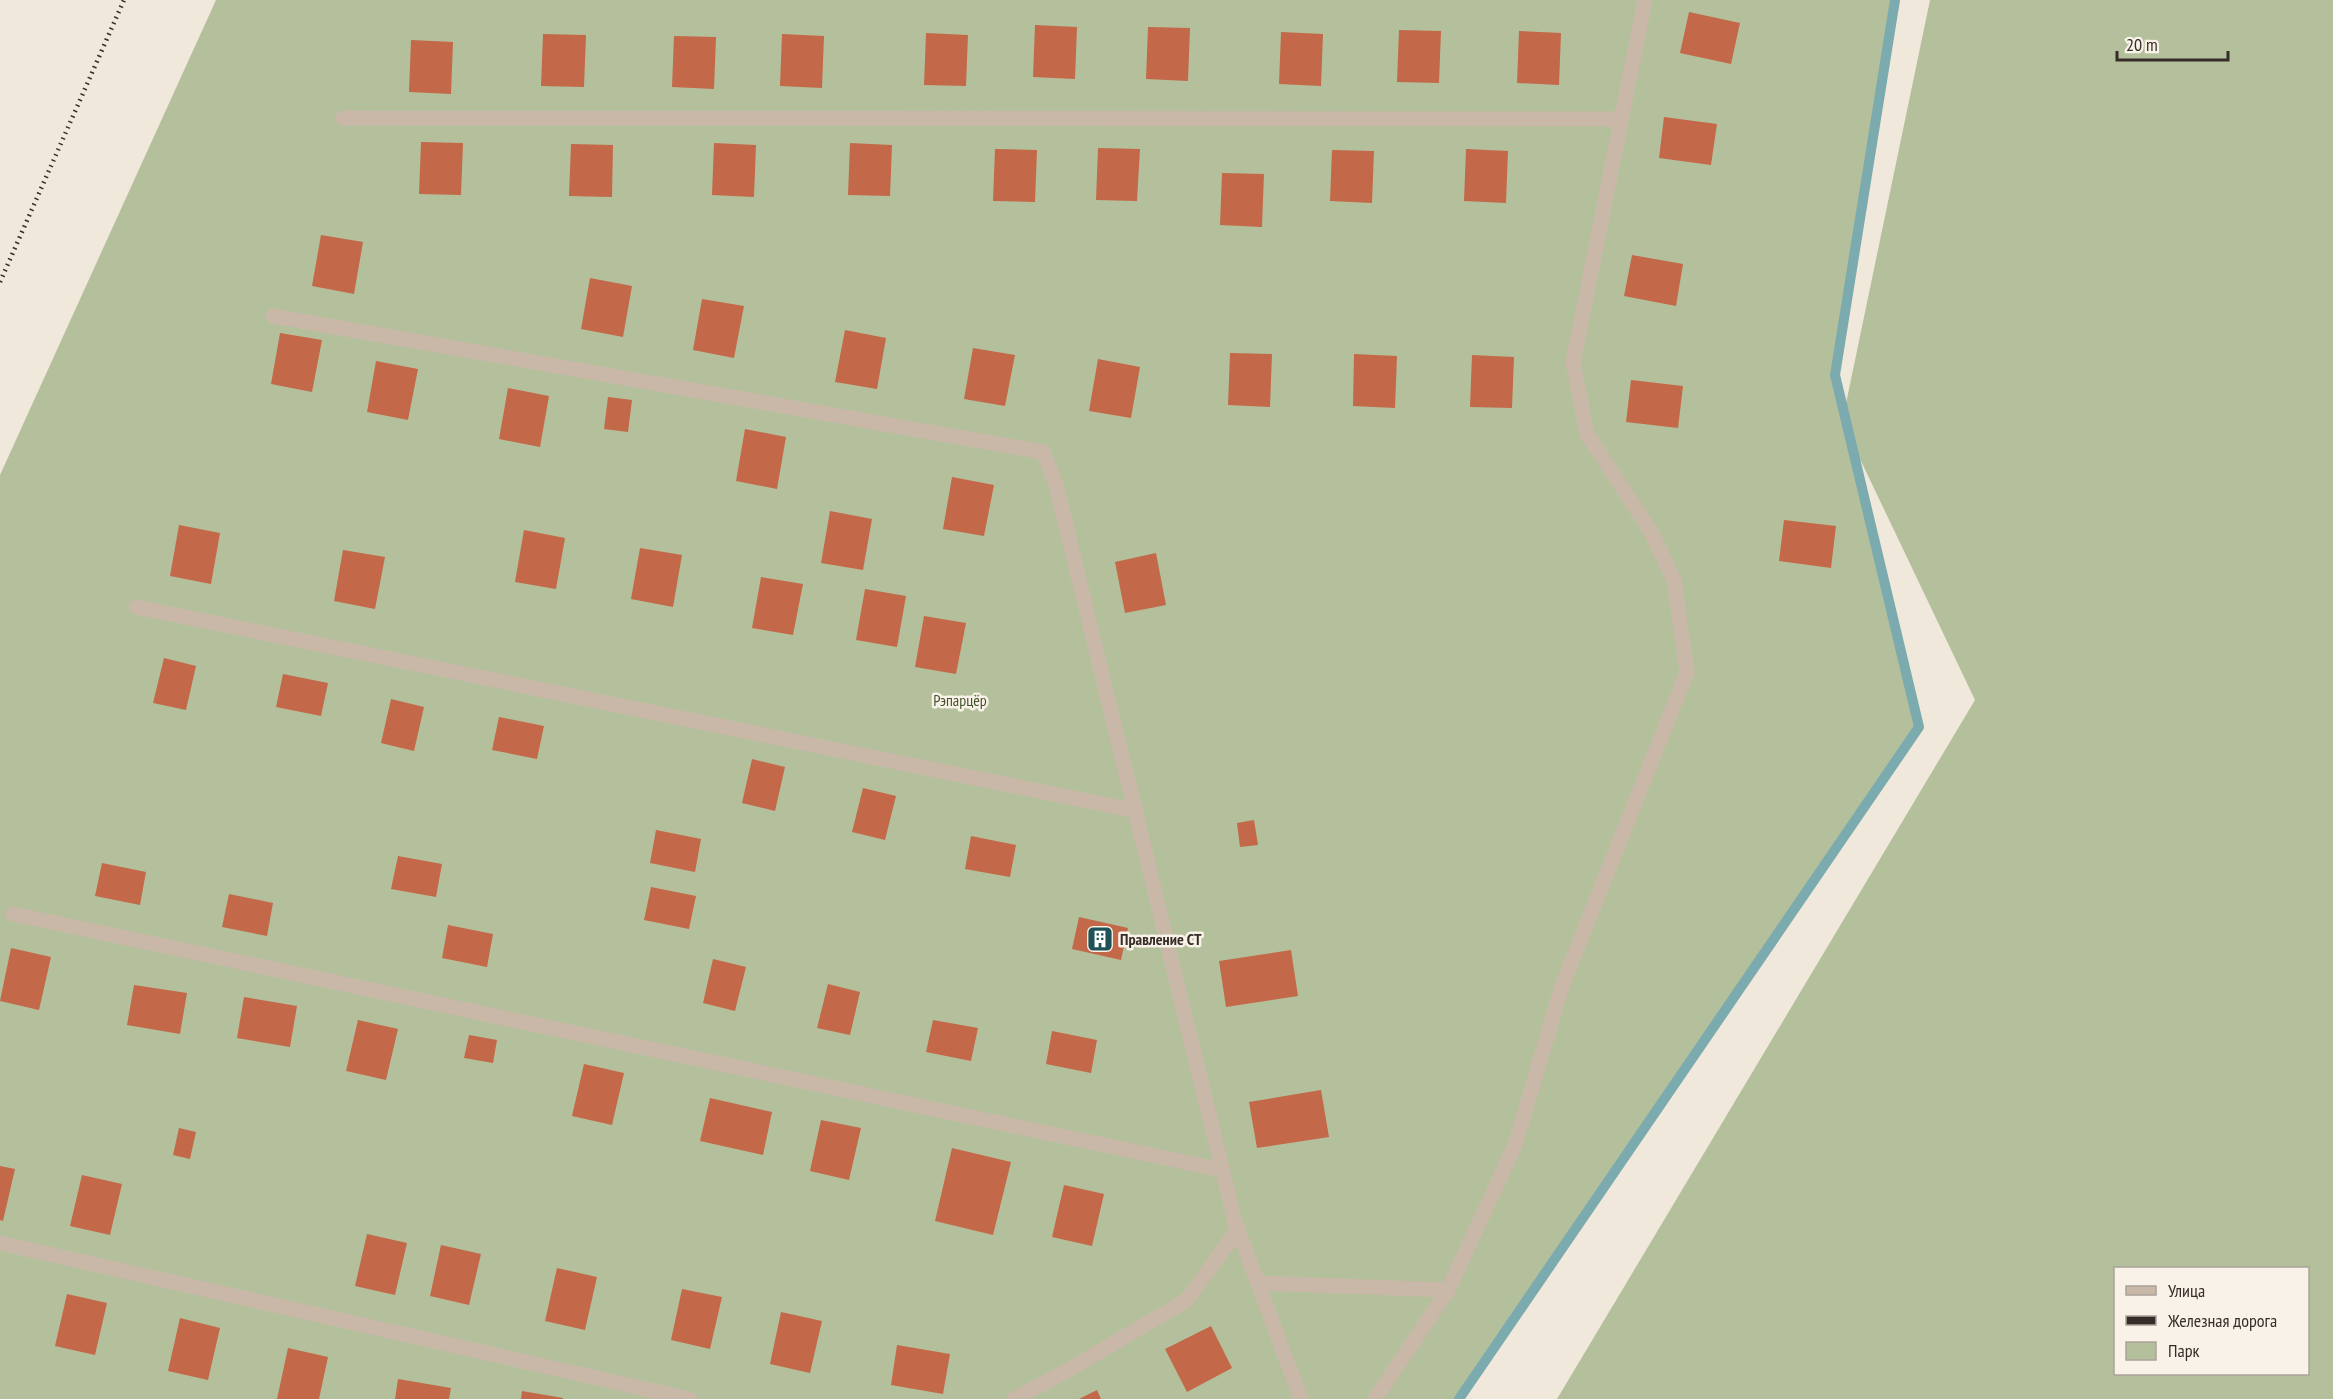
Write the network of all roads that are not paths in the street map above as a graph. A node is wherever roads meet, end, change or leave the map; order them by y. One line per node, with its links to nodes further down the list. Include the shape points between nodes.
1 (1645, 0): 3 (street)
2 (343, 118): 3 (street)
3 (1621, 119): 12 (street, via 1574,362 1587,434 1650,530 1674,580 1686,672 1562,986 1515,1145)
4 (273, 316): 6 (street, via 1043,452 1056,485)
5 (136, 607): 6 (street)
6 (1137, 811): 8 (street)
7 (13, 914): 8 (street)
8 (1222, 1170): 9 (street)
9 (1238, 1229): 11 (street); 14 (street, via 1187,1300)
10 (0, 1244): 13 (street)
11 (1258, 1283): 12 (street); 15 (street)
12 (1448, 1290): 16 (street)
13 (690, 1399)
14 (1014, 1399)
15 (1301, 1399)
16 (1375, 1399)

